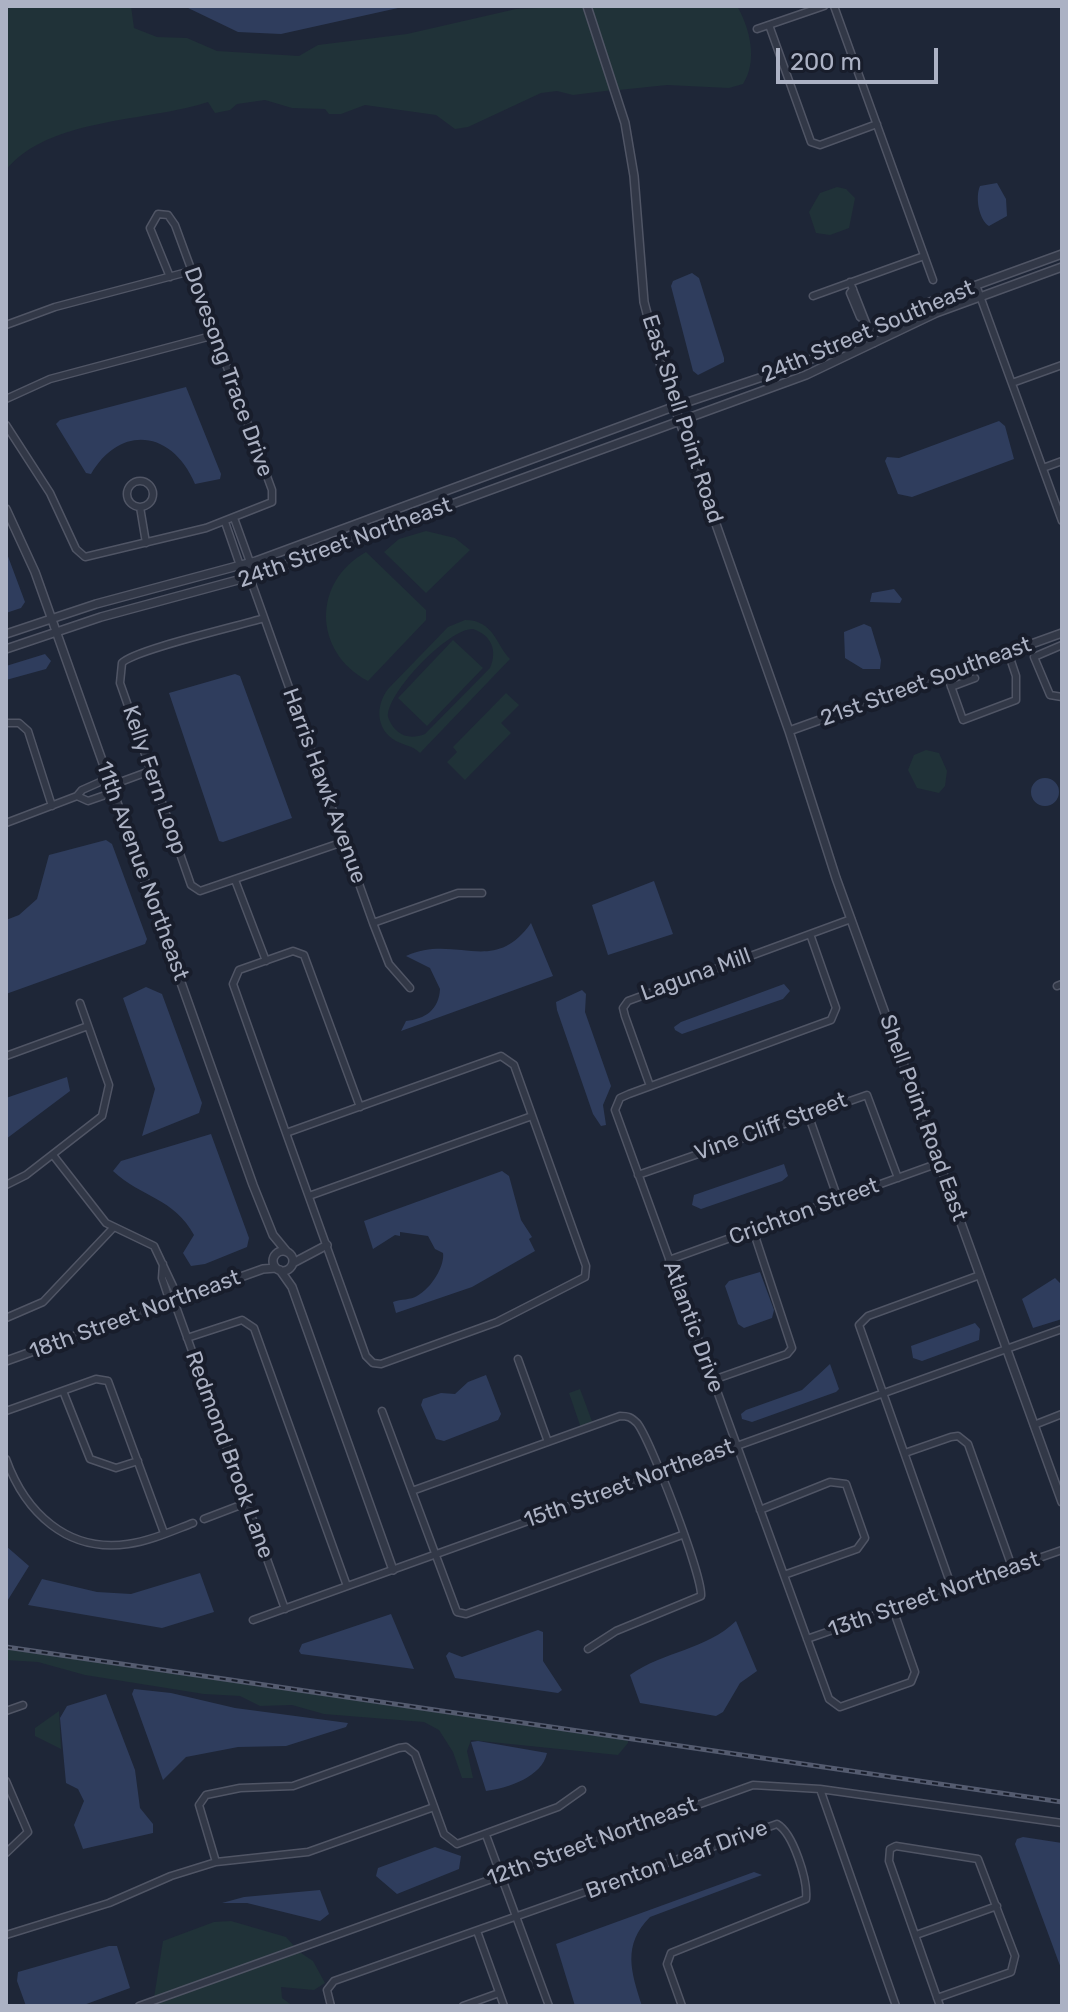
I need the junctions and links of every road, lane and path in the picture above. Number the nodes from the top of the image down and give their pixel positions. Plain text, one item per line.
1 (587, 6) edge
2 (824, 6) edge
3 (834, 6) edge
4 (769, 25) junction
5 (757, 29) dead end
6 (877, 124) junction
7 (1062, 254) edge
8 (924, 256) junction
9 (1062, 267) edge
10 (191, 271) junction
11 (170, 277) junction
12 (933, 280) dead end
13 (976, 285) junction
14 (852, 286) junction
15 (813, 296) dead end
16 (980, 297) junction
17 (6, 325) edge
18 (870, 331) junction
19 (215, 335) junction
20 (874, 343) junction
21 (1062, 365) edge
22 (1012, 383) junction
23 (6, 399) edge
24 (673, 407) junction
25 (678, 420) junction
26 (6, 425) edge
27 (1062, 461) edge
28 (1043, 468) junction
29 (140, 507) junction
30 (6, 509) edge
31 (234, 518) junction
32 (1062, 521) edge
33 (225, 522) junction
34 (146, 543) junction
35 (250, 563) junction
36 (240, 566) junction
37 (250, 578) junction
38 (264, 618) junction
39 (52, 619) junction
40 (57, 632) junction
41 (1062, 633) edge
42 (6, 634) edge
43 (1062, 645) edge
44 (6, 649) edge
45 (1008, 652) junction
46 (947, 675) junction
47 (975, 678) dead end
48 (951, 687) junction
49 (1062, 697) edge
50 (6, 723) edge
51 (789, 731) junction
52 (150, 771) junction
53 (112, 785) junction
54 (77, 796) junction
55 (52, 806) junction
56 (6, 823) edge
57 (343, 842) junction
58 (235, 880) junction
59 (482, 893) dead end
60 (851, 919) junction
61 (373, 923) junction
62 (810, 934) junction
63 (266, 961) junction
64 (410, 988) dead end
65 (80, 1003) dead end
66 (88, 1026) junction
67 (6, 1056) edge
68 (650, 1086) junction
69 (360, 1107) junction
70 (808, 1114) junction
71 (532, 1116) junction
72 (286, 1133) junction
73 (53, 1155) junction
74 (939, 1163) junction
75 (638, 1175) junction
76 (898, 1178) junction
77 (6, 1185) edge
78 (309, 1196) junction
79 (838, 1199) junction
80 (113, 1228) junction
81 (753, 1230) junction
82 (273, 1235) junction
83 (327, 1245) junction
84 (290, 1259) junction
85 (669, 1260) junction
86 (276, 1263) junction
87 (163, 1264) junction
88 (980, 1275) junction
89 (173, 1282) junction
90 (164, 1285) junction
91 (292, 1287) junction
92 (174, 1301) junction
93 (6, 1318) edge
94 (1062, 1329) edge
95 (187, 1338) junction
96 (1006, 1348) junction
97 (518, 1359) dead end
98 (6, 1361) edge
99 (713, 1380) junction
100 (63, 1391) junction
101 (884, 1391) junction
102 (6, 1411) edge
103 (382, 1411) dead end
104 (1062, 1414) edge
105 (1034, 1425) junction
106 (548, 1442) junction
107 (737, 1444) junction
108 (905, 1453) junction
109 (6, 1459) edge
110 (138, 1461) junction
111 (660, 1473) junction
112 (15, 1482) junction
113 (6, 1486) edge
114 (412, 1491) junction
115 (1062, 1502) edge
116 (246, 1503) junction
117 (760, 1510) junction
118 (204, 1519) dead end
119 (193, 1523) dead end
120 (164, 1533) junction
121 (682, 1535) junction
122 (1062, 1550) edge
123 (434, 1555) junction
124 (1012, 1567) junction
125 (393, 1570) junction
126 (784, 1575) junction
127 (347, 1586) junction
128 (952, 1588) junction
129 (285, 1609) junction
130 (893, 1609) junction
131 (253, 1620) dead end
132 (807, 1639) junction
133 (588, 1649) dead end
134 (23, 1705) dead end
135 (6, 1711) edge
136 (6, 1781) edge
137 (820, 1789) junction
138 (582, 1790) dead end
139 (434, 1807) junction
140 (1062, 1823) edge
141 (486, 1835) junction
142 (6, 1853) edge
143 (216, 1862) junction
144 (501, 1875) junction
145 (997, 1906) junction
146 (516, 1917) junction
147 (477, 1931) junction
148 (6, 1935) edge
149 (916, 1935) junction
150 (499, 1993) junction
151 (937, 1998) junction
152 (139, 2006) edge
153 (331, 2006) edge
154 (463, 2006) edge
155 (504, 2006) edge
156 (549, 2006) edge
157 (682, 2006) edge
158 (896, 2006) edge
159 (940, 2006) edge

1 - 24 street, East Shell Point Road
2 - 4 street
3 - 6 street
4 - 5 street
4 - 6 street
6 - 8 street
7 - 13 street, 24th Street Southeast
8 - 12 street
8 - 14 street
9 - 16 street, 24th Street Southeast
10 - 11 street
10 - 11 street, Dovesong Trace Drive
10 - 19 street, Dovesong Trace Drive
11 - 17 street
13 - 16 street
13 - 18 street, 24th Street Southeast
14 - 15 street
14 - 18 street
16 - 20 street, 24th Street Southeast
16 - 22 street
18 - 20 street
18 - 24 street, 24th Street Southeast
19 - 23 street
19 - 31 street, Dovesong Trace Drive
20 - 25 street, 24th Street Southeast
21 - 22 street
22 - 28 street
24 - 25 street, East Shell Point Road
24 - 35 street, 24th Street Northeast
25 - 37 street, 24th Street Northeast
25 - 51 street, East Shell Point Road
26 - 34 street, Dovesong Trace Drive
27 - 28 street
28 - 32 street
29 - 29 street
29 - 34 street
30 - 39 street, 11th Avenue Northeast
31 - 33 street, Dovesong Trace Drive
31 - 35 street
33 - 34 street, Dovesong Trace Drive
33 - 36 street
35 - 36 street, 24th Street Northeast
35 - 37 street
36 - 37 street
36 - 39 street, 24th Street Northeast
37 - 38 street, Harris Hawk Avenue
37 - 40 street, 24th Street Northeast
38 - 52 street, Kelly Fern Loop
38 - 57 street, Harris Hawk Avenue
39 - 40 street, 11th Avenue Northeast
39 - 42 street, 24th Street Northeast
40 - 44 street, 24th Street Northeast
40 - 53 street, 11th Avenue Northeast
41 - 45 street, 21st Street Southeast
43 - 49 street
45 - 46 street, 21st Street Southeast
45 - 48 street
46 - 48 street
46 - 51 street, 21st Street Southeast
47 - 48 street
50 - 55 street
51 - 60 street, Shell Point Road East
52 - 53 street
52 - 58 street, Kelly Fern Loop
53 - 54 street
53 - 54 street
53 - 82 street, 11th Avenue Northeast
54 - 55 street
55 - 56 street
57 - 58 street, Kelly Fern Loop
57 - 61 street, Harris Hawk Avenue
58 - 63 street
59 - 61 street
60 - 62 street, Laguna Mill
60 - 74 street, Shell Point Road East
61 - 64 street, Harris Hawk Avenue
62 - 68 street, Atlantic Drive
62 - 68 street, Laguna Mill
63 - 69 street
63 - 72 street
65 - 66 street
66 - 67 street
66 - 73 street
68 - 75 street, Atlantic Drive
69 - 71 street
69 - 72 street
70 - 75 street, Vine Cliff Street
70 - 76 street, Vine Cliff Street
70 - 79 street
71 - 78 street
71 - 83 street
72 - 78 street
73 - 77 street
73 - 80 street, Redmond Brook Lane
74 - 76 street, Crichton Street
74 - 88 street, Shell Point Road East
75 - 85 street, Atlantic Drive
76 - 79 street, Crichton Street
78 - 83 street
79 - 81 street, Crichton Street
80 - 87 street, Redmond Brook Lane
80 - 93 street
81 - 85 street, Crichton Street
81 - 99 street
82 - 84 street, 11th Avenue Northeast
82 - 86 street, 11th Avenue Northeast
83 - 84 street
84 - 86 street
84 - 86 street
84 - 91 street, 11th Avenue Northeast
85 - 99 street, Atlantic Drive
86 - 91 street, 11th Avenue Northeast
86 - 92 street, 18th Street Northeast
87 - 89 street, Redmond Brook Lane
87 - 90 street, Redmond Brook Lane
88 - 96 street, Shell Point Road East
88 - 101 street
89 - 90 street
89 - 92 street, Redmond Brook Lane
90 - 92 street, Redmond Brook Lane
91 - 125 street, 11th Avenue Northeast
92 - 95 street, Redmond Brook Lane
92 - 98 street, 18th Street Northeast
94 - 96 street, 15th Street Northeast
95 - 116 street, Redmond Brook Lane
95 - 127 street
96 - 101 street, 15th Street Northeast
96 - 105 street, Shell Point Road East
97 - 106 street
99 - 107 street, Atlantic Drive
100 - 102 street
100 - 110 street
100 - 110 street
101 - 107 street, 15th Street Northeast
101 - 108 street
103 - 114 street
104 - 105 street
105 - 115 street, Shell Point Road East
106 - 111 street
106 - 114 street
107 - 111 street, 15th Street Northeast
107 - 117 street, Atlantic Drive
108 - 124 street
108 - 128 street
109 - 112 street
110 - 120 street
111 - 121 street
111 - 123 street, 15th Street Northeast
112 - 113 street
112 - 120 street
114 - 123 street
116 - 118 street
116 - 129 street, Redmond Brook Lane
117 - 126 street, Atlantic Drive
117 - 126 street
119 - 120 street
121 - 123 street
121 - 133 street
122 - 124 street, 13th Street Northeast
123 - 125 street, 15th Street Northeast
124 - 128 street, 13th Street Northeast
125 - 127 street, 15th Street Northeast
126 - 132 street, Atlantic Drive
127 - 129 street, 15th Street Northeast
128 - 130 street, 13th Street Northeast
129 - 131 street, 15th Street Northeast
130 - 132 street, 13th Street Northeast
130 - 132 street, Atlantic Drive
134 - 135 street
136 - 142 street
137 - 140 street, 12th Street Northeast
137 - 144 street, 12th Street Northeast
137 - 158 street
138 - 141 street
139 - 141 street
139 - 143 street
139 - 143 street
141 - 144 street
143 - 148 street
144 - 146 street
144 - 152 street, 12th Street Northeast
145 - 149 street
145 - 149 street
145 - 151 street
146 - 147 street, Brenton Leaf Drive
146 - 156 street
146 - 157 street, Brenton Leaf Drive
147 - 150 street
147 - 153 street, Brenton Leaf Drive
149 - 151 street
150 - 154 street
150 - 155 street
151 - 159 street

